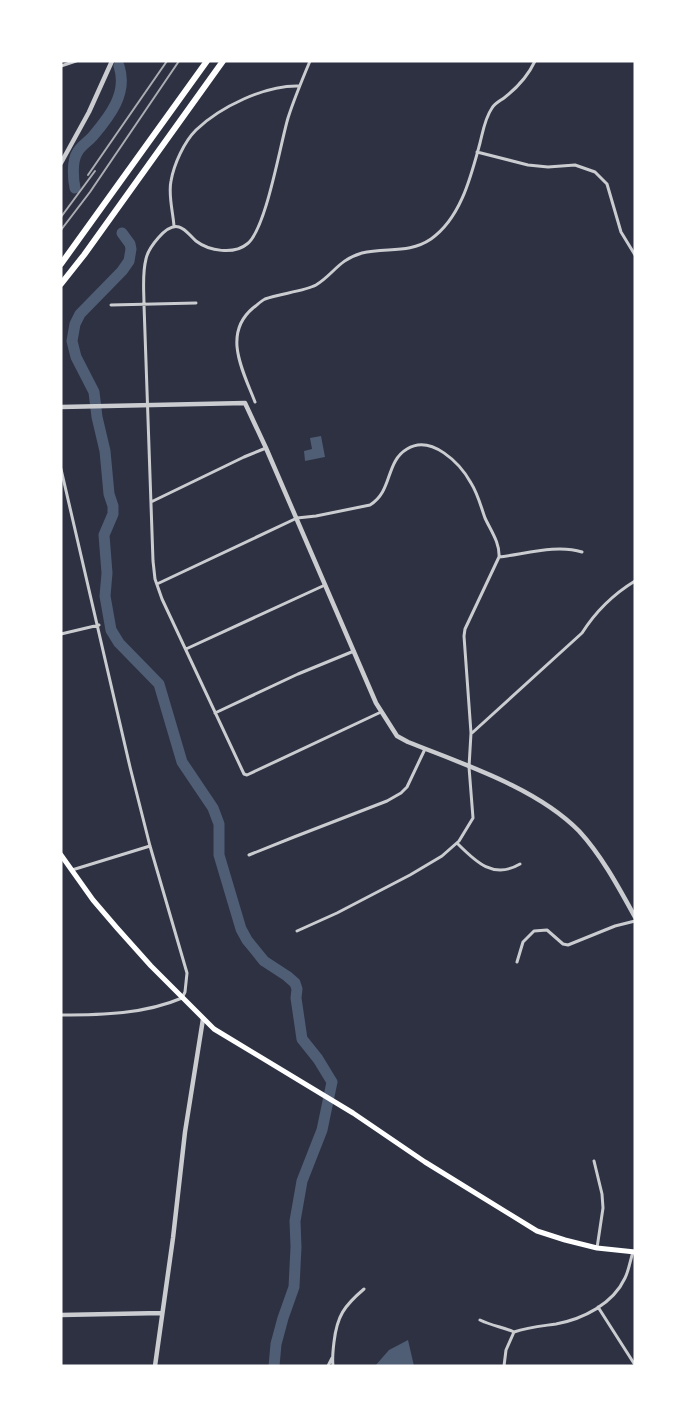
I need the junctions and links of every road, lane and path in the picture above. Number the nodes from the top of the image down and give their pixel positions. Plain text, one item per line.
1 (76, 61) edge
2 (112, 61) edge
3 (207, 61) edge
4 (223, 61) edge
5 (310, 61) edge
6 (535, 61) edge
7 (61, 66) edge
8 (299, 86) junction
9 (477, 152) junction
10 (61, 164) edge
11 (174, 226) junction
12 (635, 255) edge
13 (61, 264) edge
14 (61, 284) edge
15 (196, 304) dead end
16 (111, 305) dead end
17 (144, 305) junction
18 (255, 402) dead end
19 (148, 404) junction
20 (61, 406) edge
21 (266, 448) junction
22 (61, 468) edge
23 (151, 502) junction
24 (297, 518) junction
25 (582, 552) dead end
26 (499, 558) junction
27 (635, 581) edge
28 (157, 584) junction
29 (326, 585) junction
30 (98, 625) junction
31 (61, 634) edge
32 (186, 649) junction
33 (355, 651) junction
34 (382, 712) junction
35 (215, 713) junction
36 (471, 733) junction
37 (426, 749) junction
38 (469, 767) junction
39 (457, 843) junction
40 (150, 846) junction
41 (61, 855) edge
42 (249, 855) dead end
43 (520, 864) dead end
44 (71, 870) junction
45 (635, 919) edge
46 (298, 931) dead end
47 (516, 962) dead end
48 (182, 998) junction
49 (61, 1016) edge
50 (202, 1019) junction
51 (594, 1161) dead end
52 (597, 1248) junction
53 (634, 1252) edge
54 (364, 1289) dead end
55 (598, 1307) junction
56 (162, 1313) junction
57 (61, 1315) edge
58 (480, 1320) dead end
59 (514, 1332) junction
60 (332, 1358) junction
61 (635, 1365) edge
62 (155, 1366) edge
63 (328, 1366) edge
64 (333, 1366) edge
65 (504, 1366) edge

1 - 7 street
2 - 10 street
3 - 13 highway
4 - 14 highway
5 - 8 street
6 - 9 street
8 - 11 street
8 - 11 street
9 - 12 street
9 - 18 street
11 - 17 street
15 - 17 street
16 - 17 street
17 - 19 street
19 - 20 street
19 - 21 street
19 - 23 street
21 - 23 street
21 - 24 street
22 - 30 street
23 - 28 street
24 - 26 street
24 - 28 street
24 - 29 street
25 - 26 street
26 - 36 street
27 - 36 street
28 - 32 street
29 - 32 street
29 - 33 street
30 - 31 street
30 - 40 street
32 - 35 street
33 - 34 street
33 - 35 street
34 - 35 street
34 - 37 street
36 - 38 street
37 - 38 street
37 - 42 street
38 - 39 street
38 - 45 street
39 - 43 street
39 - 46 street
40 - 44 street
40 - 48 street
41 - 44 main road
44 - 48 main road
45 - 47 street
48 - 49 street
48 - 50 main road
50 - 52 main road
50 - 56 street
51 - 52 street
52 - 53 main road
53 - 55 street
54 - 60 street
55 - 59 street
55 - 61 street
56 - 57 street
56 - 62 street
58 - 59 street
59 - 65 street
60 - 63 street
60 - 64 street

